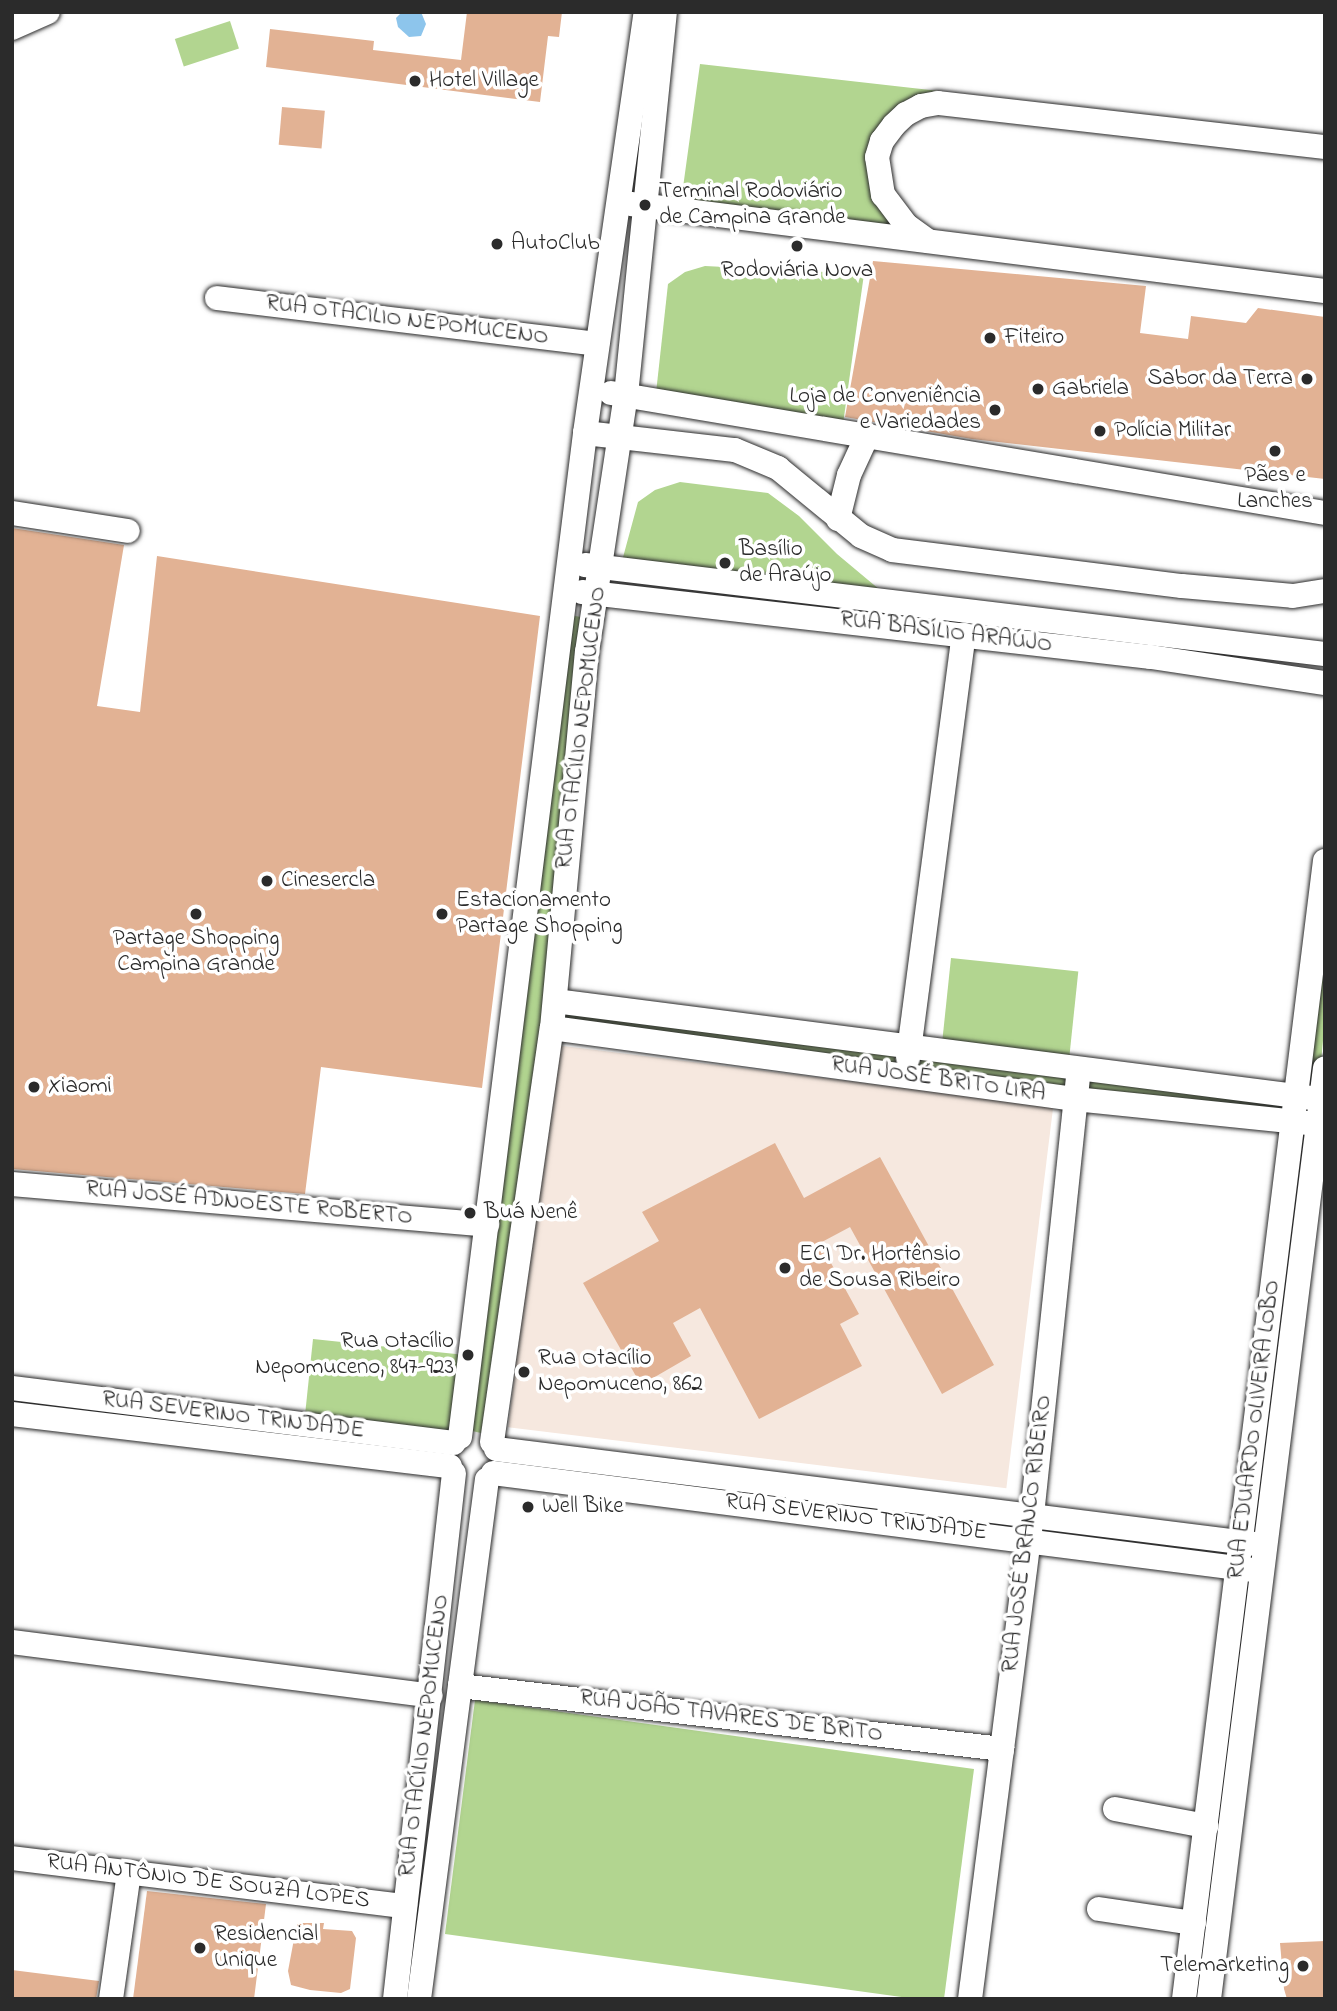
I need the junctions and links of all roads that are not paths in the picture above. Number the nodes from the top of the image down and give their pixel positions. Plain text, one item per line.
1 (48, 12) edge
2 (646, 12) edge
3 (666, 12) edge
4 (12, 28) edge
5 (652, 42) junction
6 (1325, 147) edge
7 (618, 202) junction
8 (645, 205) junction
9 (930, 242) junction
10 (1325, 291) edge
11 (216, 299) dead end
12 (597, 344) junction
13 (591, 391) junction
14 (626, 395) junction
15 (585, 433) junction
16 (867, 436) junction
17 (620, 437) junction
18 (12, 513) edge
19 (1325, 513) edge
20 (838, 519) junction
21 (128, 531) dead end
22 (570, 564) junction
23 (602, 565) junction
24 (565, 590) junction
25 (1325, 592) edge
26 (596, 593) junction
27 (964, 635) junction
28 (1325, 654) edge
29 (1325, 683) edge
30 (1325, 861) edge
31 (555, 1001) junction
32 (552, 1028) junction
33 (910, 1044) junction
34 (1325, 1068) edge
35 (1079, 1069) junction
36 (906, 1076) junction
37 (1296, 1096) junction
38 (1075, 1099) junction
39 (1323, 1100) edge
40 (1293, 1120) junction
41 (1322, 1125) edge
42 (12, 1184) edge
43 (487, 1225) junction
44 (12, 1388) edge
45 (12, 1414) edge
46 (454, 1455) junction
47 (492, 1461) junction
48 (1032, 1516) junction
49 (1029, 1540) junction
50 (1252, 1544) junction
51 (1249, 1570) junction
52 (12, 1642) edge
53 (460, 1686) junction
54 (431, 1696) junction
55 (1002, 1748) junction
56 (1115, 1810) dead end
57 (1206, 1826) junction
58 (12, 1858) edge
59 (128, 1882) junction
60 (405, 1906) junction
61 (1100, 1909) dead end
62 (1195, 1923) junction
63 (111, 1999) edge
64 (395, 1999) edge
65 (419, 1999) edge
66 (970, 1999) edge
67 (1184, 1999) edge
68 (1209, 1999) edge

1 - 4 street
2 - 5 street, RUA OTACÍLIO NEPOMUCENO
3 - 5 street, RUA OTACÍLIO NEPOMUCENO
5 - 7 street, RUA OTACÍLIO NEPOMUCENO
5 - 8 street, RUA OTACÍLIO NEPOMUCENO
6 - 9 street
7 - 8 street
7 - 12 street, RUA OTACÍLIO NEPOMUCENO
8 - 9 street
8 - 14 street, RUA OTACÍLIO NEPOMUCENO
9 - 10 street
11 - 12 street, RUA OTACILIO NEPOMUCENO
12 - 13 street, RUA OTACÍLIO NEPOMUCENO
13 - 14 street
13 - 15 street, RUA OTACÍLIO NEPOMUCENO
14 - 16 street
14 - 17 street, RUA OTACÍLIO NEPOMUCENO
15 - 17 street
15 - 22 street, RUA OTACÍLIO NEPOMUCENO
16 - 19 street
16 - 20 street
17 - 20 street
17 - 23 street, RUA OTACÍLIO NEPOMUCENO
18 - 21 street
20 - 25 street
22 - 23 street, RUA BASÍLIO ARAÚJO
22 - 24 street, RUA OTACÍLIO NEPOMUCENO
23 - 26 street, RUA OTACÍLIO NEPOMUCENO
23 - 28 street, RUA BASÍLIO ARAÚJO
24 - 26 street, RUA BASÍLIO ARAÚJO
24 - 43 street, RUA OTACÍLIO NEPOMUCENO
26 - 27 street, RUA BASÍLIO ARAÚJO
26 - 31 street, RUA OTACÍLIO NEPOMUCENO
27 - 29 street, RUA BASÍLIO ARAÚJO
27 - 33 street
30 - 37 street, RUA EDUARDO OLIVEIRA LOBO
31 - 32 street, RUA OTACÍLIO NEPOMUCENO
31 - 33 street, RUA JOSÉ BRITO LIRA
32 - 36 street, RUA JOSÉ BRITO LIRA
32 - 47 street, RUA OTACÍLIO NEPOMUCENO
33 - 35 street, RUA JOSÉ BRITO LIRA
33 - 36 street
34 - 39 street, RUA EDUARDO OLIVEIRA LOBO
35 - 37 street, RUA JOSÉ BRITO LIRA
35 - 38 street, RUA JOSÉ BRANCO RIBEIRO
36 - 38 street, RUA JOSÉ BRITO LIRA
37 - 39 street, RUA JOSÉ BRITO LIRA
37 - 40 street, RUA EDUARDO OLIVEIRA LOBO
38 - 40 street, RUA JOSÉ BRITO LIRA
38 - 48 street, RUA JOSÉ BRANCO RIBEIRO
39 - 41 street, RUA EDUARDO OLIVEIRA LOBO
40 - 41 street, RUA JOSÉ BRITO LIRA
40 - 50 street, RUA EDUARDO OLIVEIRA LOBO
41 - 50 street, RUA EDUARDO OLIVEIRA LOBO
42 - 43 street, RUA JOSÉ ADNOESTE ROBERTO
43 - 46 street, RUA OTACÍLIO NEPOMUCENO
44 - 46 street, RUA SEVERINO TRINDADE
45 - 46 street, RUA SEVERINO TRINDADE
46 - 47 street
46 - 47 street
46 - 54 street, RUA OTACÍLIO NEPOMUCENO
47 - 48 street, RUA SEVERINO TRINDADE
47 - 49 street, RUA SEVERINO TRINDADE
47 - 53 street, RUA OTACÍLIO NEPOMUCENO
48 - 49 street, RUA JOSÉ BRANCO RIBEIRO
48 - 50 street, RUA SEVERINO TRINDADE
49 - 51 street, RUA SEVERINO TRINDADE
49 - 55 street, RUA JOSÉ BRANCO RIBEIRO
50 - 51 street, RUA EDUARDO OLIVEIRA LOBO
51 - 57 street, RUA EDUARDO OLIVEIRA LOBO
51 - 68 street, RUA EDUARDO OLIVEIRA LOBO
52 - 54 street
53 - 55 street, RUA JOÃO TAVARES DE BRITO
53 - 65 street, RUA OTACÍLIO NEPOMUCENO
54 - 60 street, RUA OTACÍLIO NEPOMUCENO
55 - 66 street, RUA JOSÉ BRANCO RIBEIRO
56 - 57 street
57 - 62 street, RUA EDUARDO OLIVEIRA LOBO
58 - 59 street, RUA ANTÔNIO DE SOUZA LOPES
59 - 60 street, RUA ANTÔNIO DE SOUZA LOPES
59 - 63 street
60 - 64 street, RUA OTACÍLIO NEPOMUCENO
61 - 62 street
62 - 67 street, RUA EDUARDO OLIVEIRA LOBO

